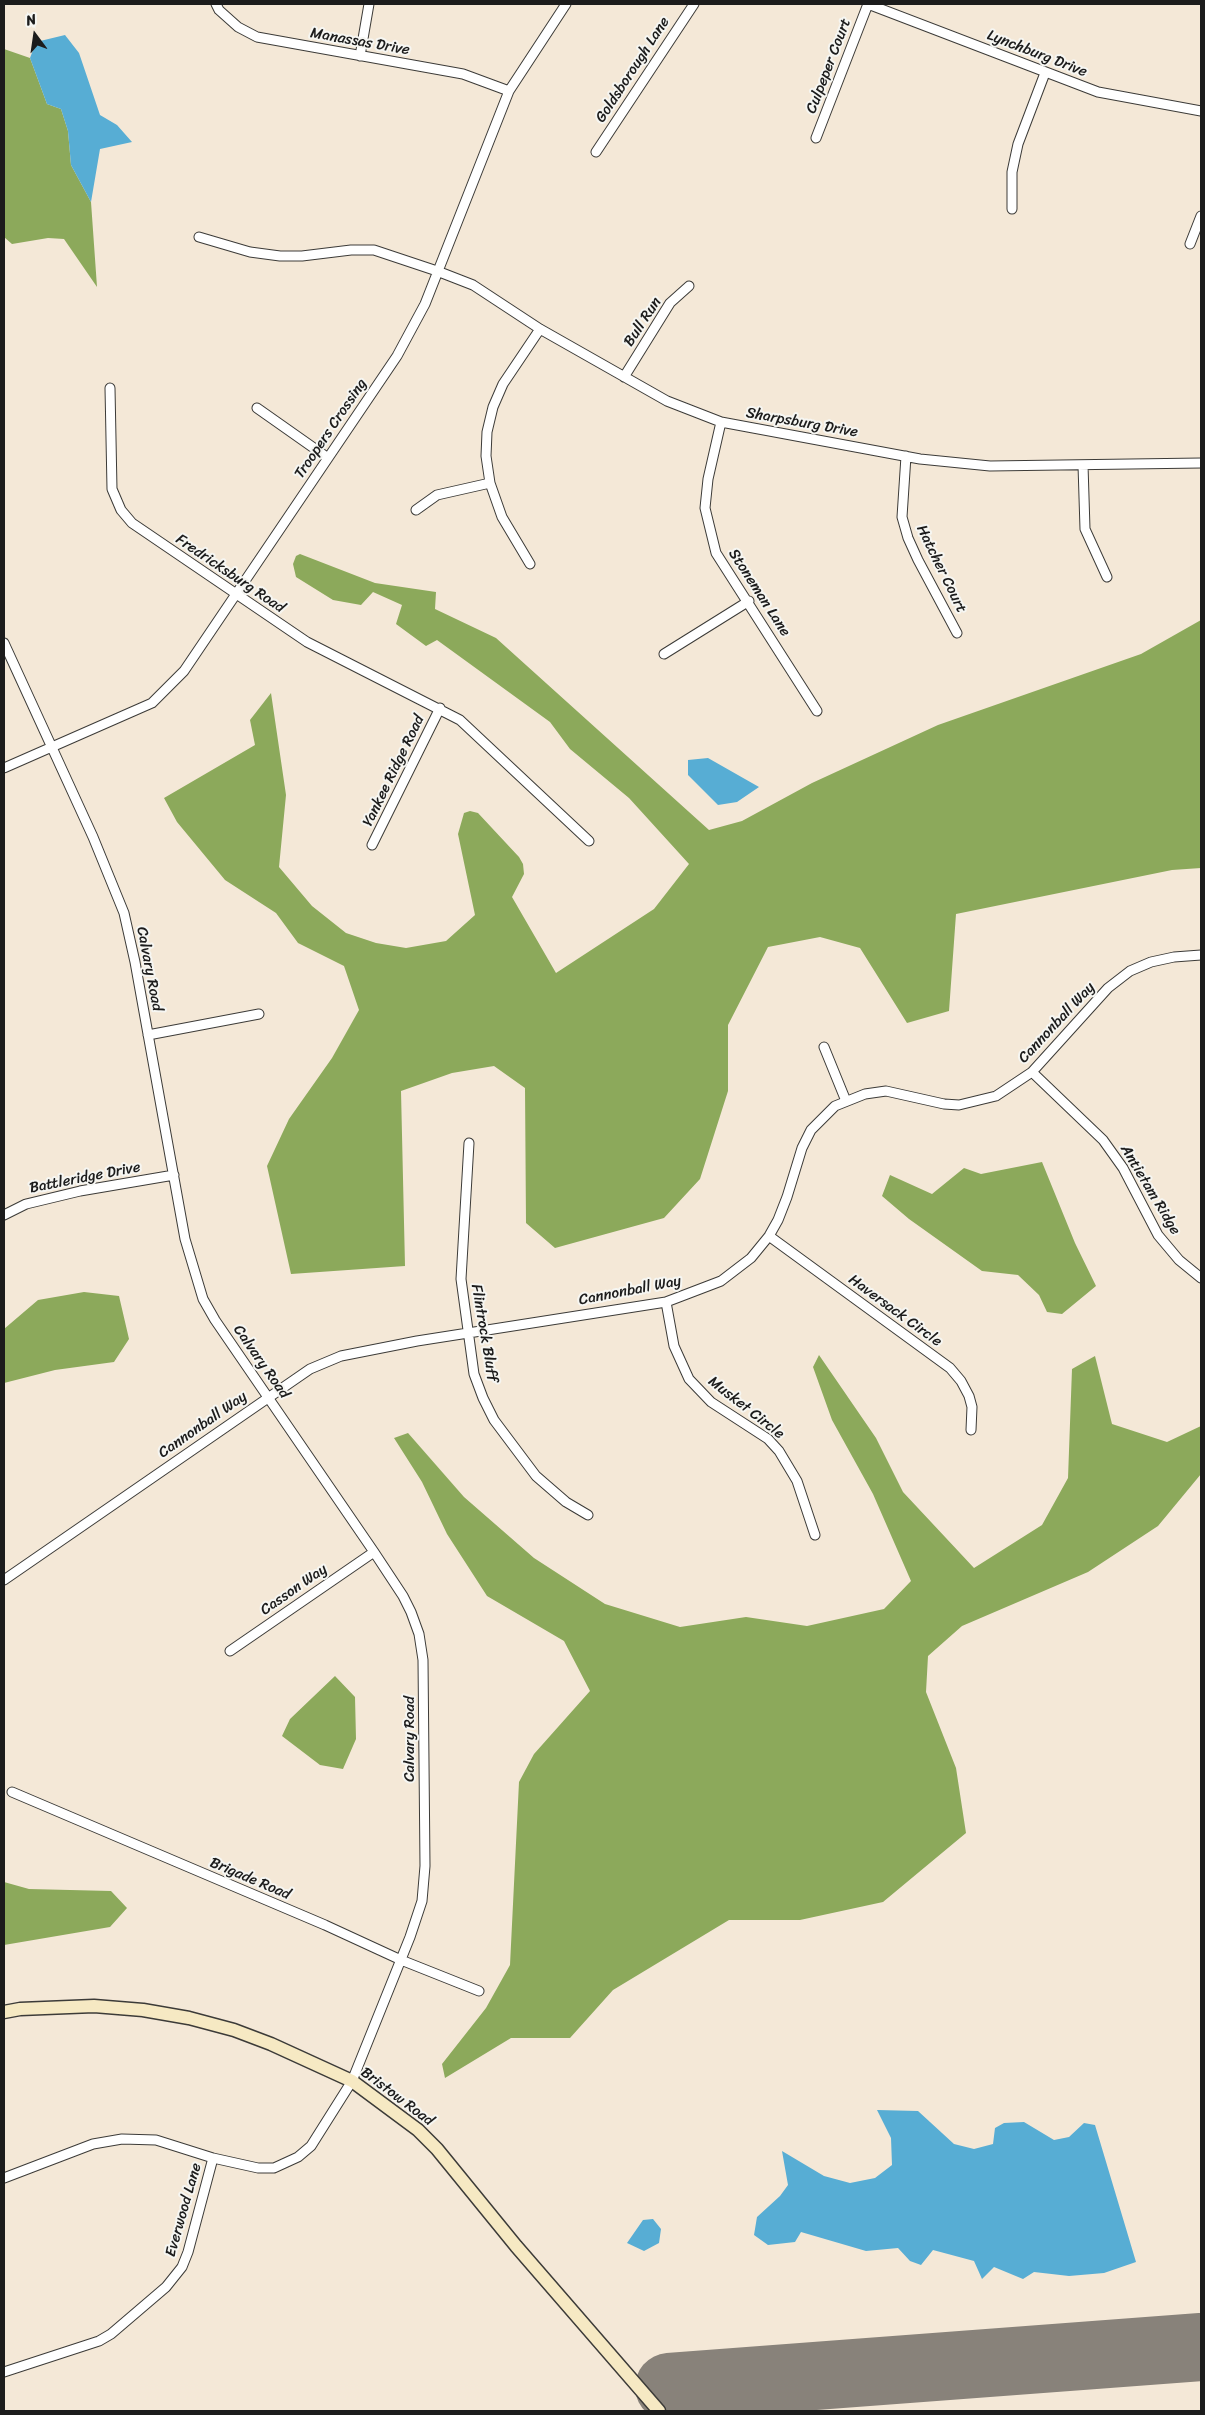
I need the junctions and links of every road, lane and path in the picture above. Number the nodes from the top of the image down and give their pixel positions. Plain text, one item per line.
1 (216, 4) edge
2 (369, 4) edge
3 (566, 4) edge
4 (694, 4) edge
5 (868, 4) edge
6 (360, 56) junction
7 (1045, 73) junction
8 (509, 91) junction
9 (1201, 111) edge
10 (816, 138) dead end
11 (596, 152) dead end
12 (1012, 209) dead end
13 (1201, 216) edge
14 (199, 237) dead end
15 (1190, 244) dead end
16 (437, 271) junction
17 (689, 286) dead end
18 (540, 329) junction
19 (624, 377) junction
20 (110, 388) dead end
21 (257, 408) dead end
22 (721, 422) junction
23 (906, 456) junction
24 (328, 458) junction
25 (1201, 463) edge
26 (1083, 465) junction
27 (490, 483) junction
28 (416, 510) dead end
29 (530, 564) dead end
30 (1107, 577) dead end
31 (236, 594) junction
32 (749, 601) junction
33 (957, 633) dead end
34 (4, 643) edge
35 (664, 654) dead end
36 (440, 708) junction
37 (817, 711) dead end
38 (50, 747) junction
39 (4, 768) edge
40 (589, 841) dead end
41 (372, 845) dead end
42 (1201, 955) edge
43 (259, 1014) dead end
44 (148, 1035) junction
45 (824, 1047) dead end
46 (1032, 1072) junction
47 (846, 1102) junction
48 (469, 1144) dead end
49 (174, 1175) junction
50 (4, 1216) edge
51 (769, 1236) junction
52 (1201, 1278) edge
53 (666, 1302) junction
54 (468, 1333) junction
55 (269, 1397) junction
56 (971, 1430) dead end
57 (588, 1515) dead end
58 (815, 1535) dead end
59 (374, 1552) junction
60 (4, 1580) edge
61 (230, 1651) dead end
62 (12, 1792) dead end
63 (401, 1960) junction
64 (479, 1990) dead end
65 (4, 2012) edge
66 (352, 2081) junction
67 (213, 2158) junction
68 (4, 2178) edge
69 (4, 2372) edge
70 (659, 2411) edge

1 - 6 street, Manassas Drive
2 - 6 street
3 - 8 street, Troopers Crossing
4 - 11 street, Goldsborough Lane
5 - 7 street, Lynchburg Drive
5 - 10 street, Culpeper Court
6 - 8 street, Manassas Drive
7 - 9 street, Lynchburg Drive
7 - 12 street
8 - 16 street, Troopers Crossing
13 - 15 street
14 - 16 street, Sharpsburg Drive
16 - 18 street, Sharpsburg Drive
16 - 24 street, Troopers Crossing
17 - 19 street, Bull Run
18 - 19 street, Sharpsburg Drive
18 - 27 street
19 - 22 street, Sharpsburg Drive
20 - 31 street, Fredricksburg Road
21 - 24 street
22 - 23 street, Sharpsburg Drive
22 - 32 street, Stoneman Lane
23 - 26 street, Sharpsburg Drive
23 - 33 street, Hatcher Court
24 - 31 street, Troopers Crossing
25 - 26 street, Sharpsburg Drive
26 - 30 street
27 - 28 street
27 - 29 street
31 - 36 street, Fredricksburg Road
31 - 38 street, Troopers Crossing
32 - 35 street
32 - 37 street, Stoneman Lane
34 - 38 street, Calvary Road
36 - 40 street, Fredricksburg Road
36 - 41 street, Yankee Ridge Road
38 - 39 street, Troopers Crossing
38 - 44 street, Calvary Road
42 - 46 street, Cannonball Way
43 - 44 street
44 - 49 street, Calvary Road
45 - 47 street
46 - 47 street, Cannonball Way
46 - 52 street, Antietam Ridge
47 - 51 street, Cannonball Way
48 - 54 street, Flintrock Bluff
49 - 50 street, Battleridge Drive
49 - 55 street, Calvary Road
51 - 53 street, Cannonball Way
51 - 56 street, Haversack Circle
53 - 54 street, Cannonball Way
53 - 58 street, Musket Circle
54 - 55 street, Cannonball Way
54 - 57 street, Flintrock Bluff
55 - 59 street, Calvary Road
55 - 60 street, Cannonball Way
59 - 61 street, Casson Way
59 - 63 street, Calvary Road
62 - 63 street, Brigade Road
63 - 64 street, Brigade Road
63 - 66 street, Calvary Road
65 - 66 main road, Bristow Road
66 - 67 street, Calvary Road
66 - 70 main road, Bristow Road
67 - 68 street, Calvary Road
67 - 69 street, Everwood Lane

